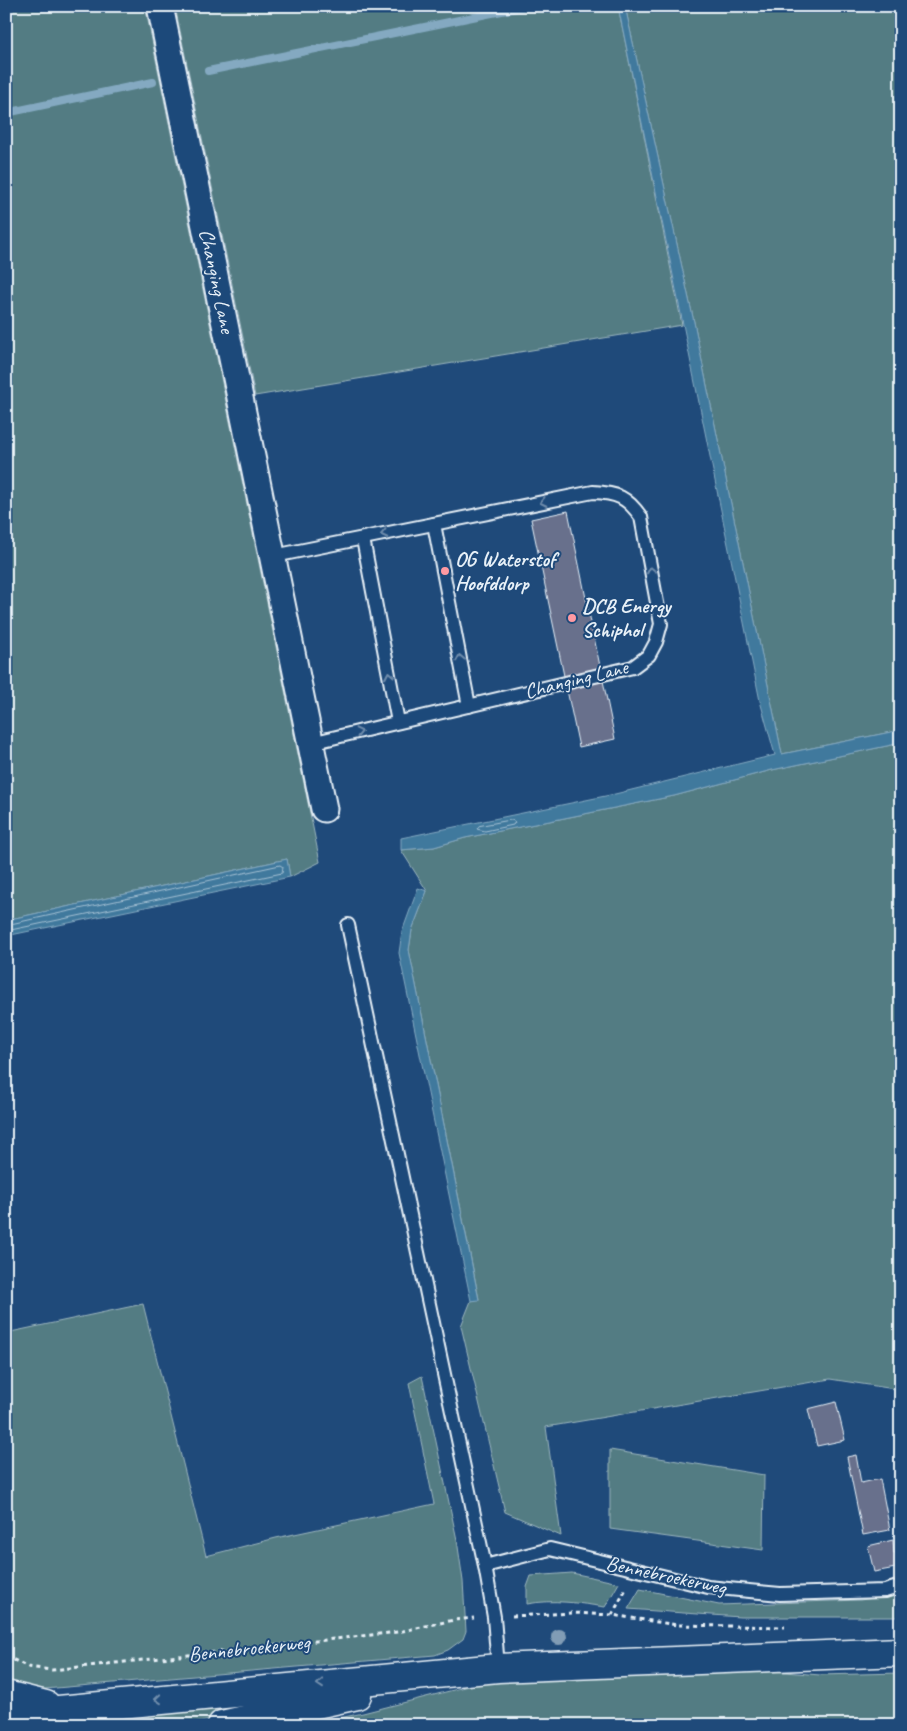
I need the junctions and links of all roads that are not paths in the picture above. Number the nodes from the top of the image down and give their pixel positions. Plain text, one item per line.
1 (160, 6) edge
2 (434, 524) junction
3 (363, 538) junction
4 (274, 556) junction
5 (469, 706) junction
6 (398, 722) junction
7 (311, 743) junction
8 (324, 809) dead end
9 (348, 925) dead end
10 (485, 1566) junction
11 (901, 1586) edge
12 (901, 1652) edge
13 (498, 1668) junction
14 (456, 1673) junction
15 (6, 1695) edge
16 (62, 1708) junction
17 (6, 1716) edge
18 (222, 1725) edge

1 - 4 street, Changing Lane
2 -> 3 lane, Changing Lane
5 -> 2 lane
5 -> 2 lane, Changing Lane
3 - 4 lane, Changing Lane
6 -> 3 lane
4 - 7 street, Changing Lane
5 - 6 lane, Changing Lane
7 -> 6 lane, Changing Lane
7 - 8 street, Changing Lane
9 - 10 lane
10 - 11 lane, Bennebroekerweg
10 - 13 lane
12 - 13 street, Bennebroekerweg
13 - 14 street, Bennebroekerweg
14 -> 16 street, Bennebroekerweg
14 - 18 street, Bennebroekerweg
15 - 16 street
16 - 17 street, Bennebroekerweg

